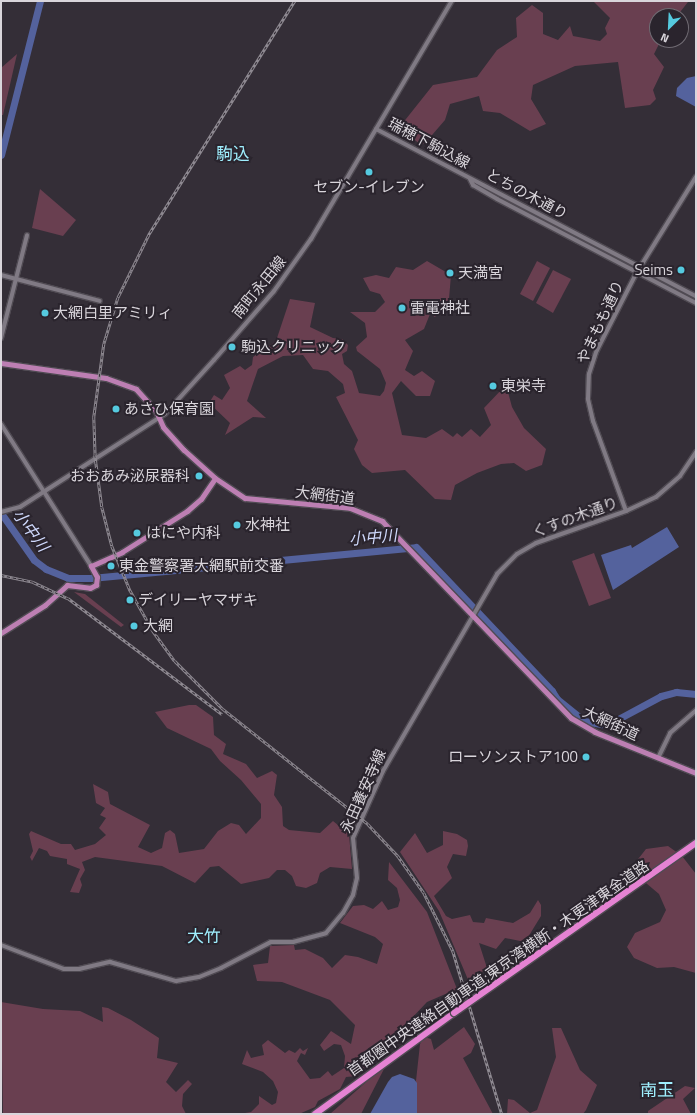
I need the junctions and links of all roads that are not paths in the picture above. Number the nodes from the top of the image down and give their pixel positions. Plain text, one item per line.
1 (452, 1) edge
2 (376, 129) junction
3 (696, 178) edge
4 (470, 179) junction
5 (27, 235) dead end
6 (640, 267) junction
7 (637, 272) junction
8 (1, 275) edge
9 (16, 278) junction
10 (696, 296) edge
11 (100, 301) dead end
12 (696, 303) edge
13 (1, 338) edge
14 (1, 363) edge
15 (158, 419) junction
16 (1, 424) edge
17 (696, 452) edge
18 (215, 478) junction
19 (43, 493) junction
20 (626, 511) junction
21 (2, 512) edge
22 (91, 566) junction
23 (472, 615) junction
24 (1, 633) edge
25 (696, 710) edge
26 (658, 758) junction
27 (696, 773) edge
28 (696, 843) edge
29 (1, 945) edge
30 (315, 1114) edge

1 - 2 street, 南町永田線
2 - 4 street, 瑞穂下駒込線
2 - 15 street, 南町永田線
3 - 6 street, やまもも通り
4 - 6 street, とちの木通り
4 - 7 street, とちの木通り
5 - 9 street
6 - 7 street, やまもも通り
6 - 10 street, とちの木通り
7 - 12 street, とちの木通り
7 - 20 street, やまもも通り
8 - 9 street
9 - 11 street
9 - 13 street
14 - 15 main road, 大網街道
15 - 18 main road, 大網街道
15 - 19 street, 南町永田線
16 - 19 street
17 - 20 street, くすの木通り
18 - 22 main road
18 - 23 main road, 大網街道
19 - 21 street, 南町永田線
19 - 22 street
20 - 23 street, くすの木通り
22 - 24 main road
23 - 26 main road, 大網街道
23 - 29 street, 永田養安寺線
25 - 26 street
26 - 27 main road, 大網街道
28 - 30 highway, 首都圏中央連絡自動車道;東京湾横断・木更津東金道路, bridge

